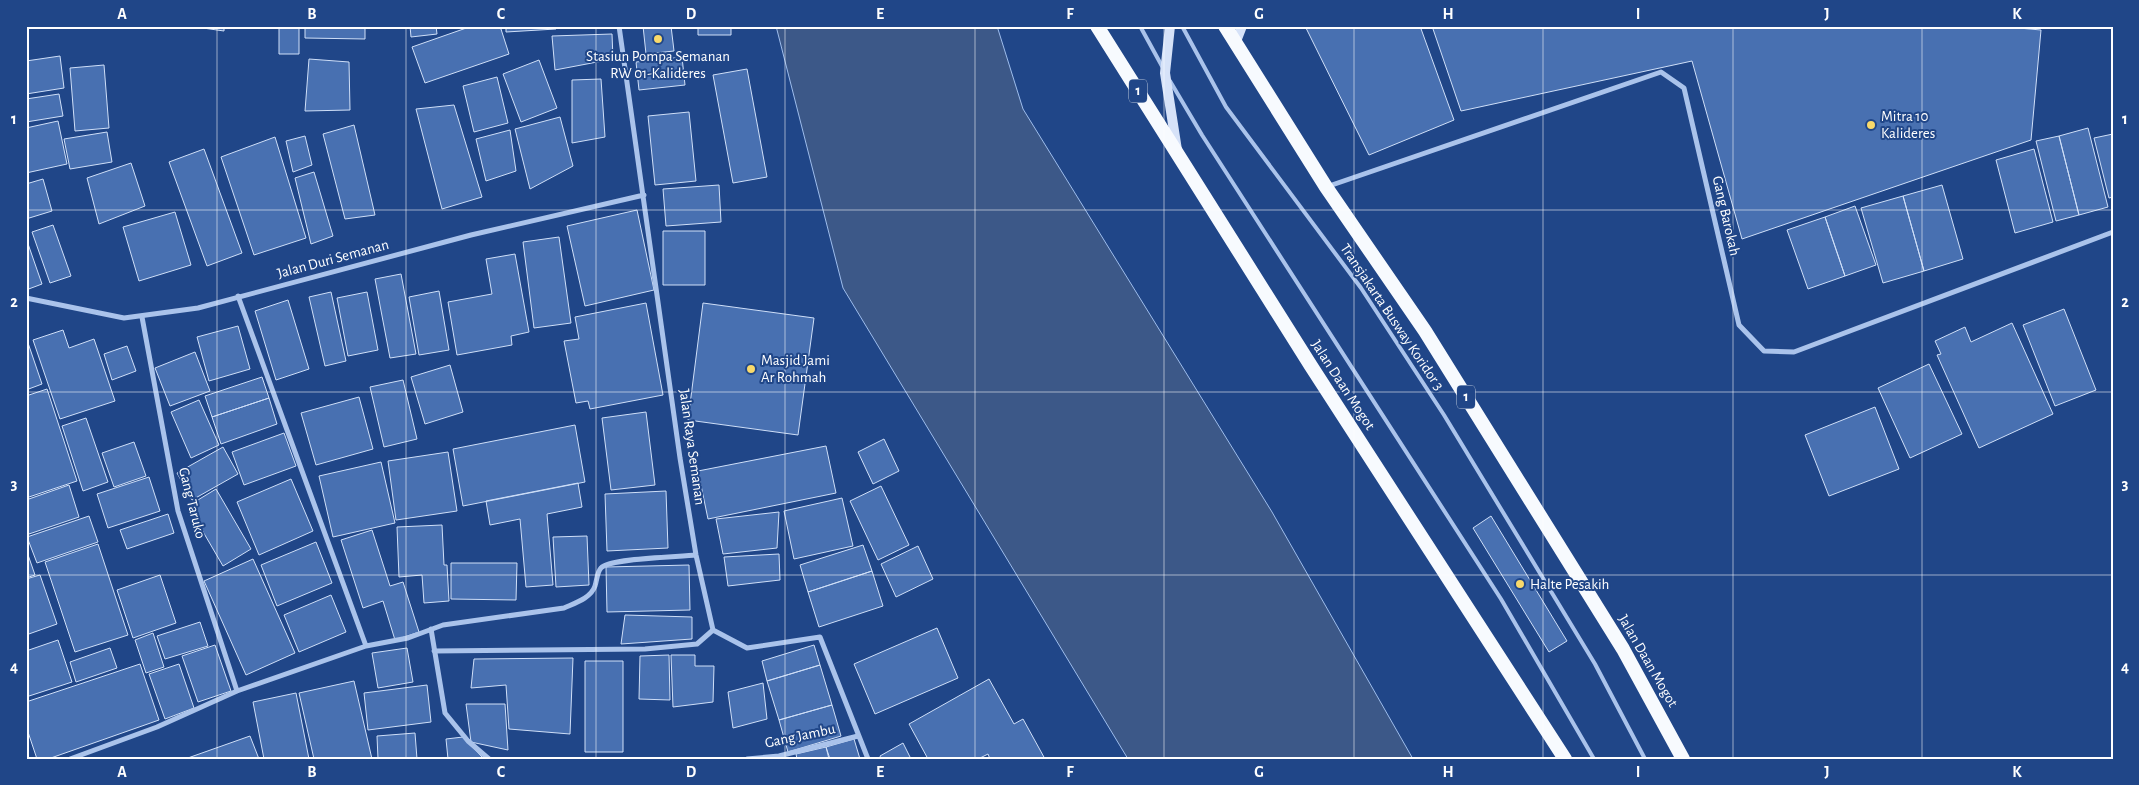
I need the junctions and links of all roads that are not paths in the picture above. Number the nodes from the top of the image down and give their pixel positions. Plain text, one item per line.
1 (619, 26) edge
2 (1097, 26) edge
3 (1140, 26) edge
4 (1170, 26) edge
5 (1182, 26) edge
6 (1224, 26) edge
7 (1242, 26) edge
8 (1235, 44) junction
9 (1165, 73) junction
10 (1178, 155) junction
11 (1326, 187) junction
12 (644, 195) junction
13 (2113, 232) edge
14 (238, 296) junction
15 (26, 298) edge
16 (142, 317) junction
17 (696, 556) junction
18 (432, 629) junction
19 (713, 630) junction
20 (366, 646) junction
21 (434, 651) junction
22 (237, 691) junction
23 (858, 736) junction
24 (1561, 758) edge
25 (70, 759) edge
26 (488, 759) edge
27 (747, 759) edge
28 (868, 759) edge
29 (1594, 759) edge
30 (1645, 759) edge
31 (1683, 759) edge

1 - 12 street, Jalan Raya Semanan
2 - 10 highway, Jalan Daan Mogot / 1
3 - 9 lane
4 - 9 main road
5 - 30 lane, Transjakarta Busway Koridor 3
6 - 8 highway, Jalan Daan Mogot / 1
7 - 8 main road
8 - 11 highway, Jalan Daan Mogot / 1
9 - 10 main road
9 - 29 lane
10 - 24 highway, Jalan Daan Mogot / 1
11 - 13 street, Gang Barokah
11 - 31 highway, Jalan Daan Mogot / 1
12 - 14 street, Jalan Duri Semanan
12 - 17 street, Jalan Raya Semanan
14 - 16 street, Jalan Duri Semanan
14 - 20 street
15 - 16 street, Jalan Duri Semanan
16 - 22 street, Gang Taruko
17 - 18 street
17 - 19 street, Jalan Raya Semanan
18 - 20 street
18 - 21 street
19 - 21 street
19 - 23 street
20 - 22 street
21 - 26 street
22 - 25 street
23 - 27 street, Gang Jambu
23 - 28 street

